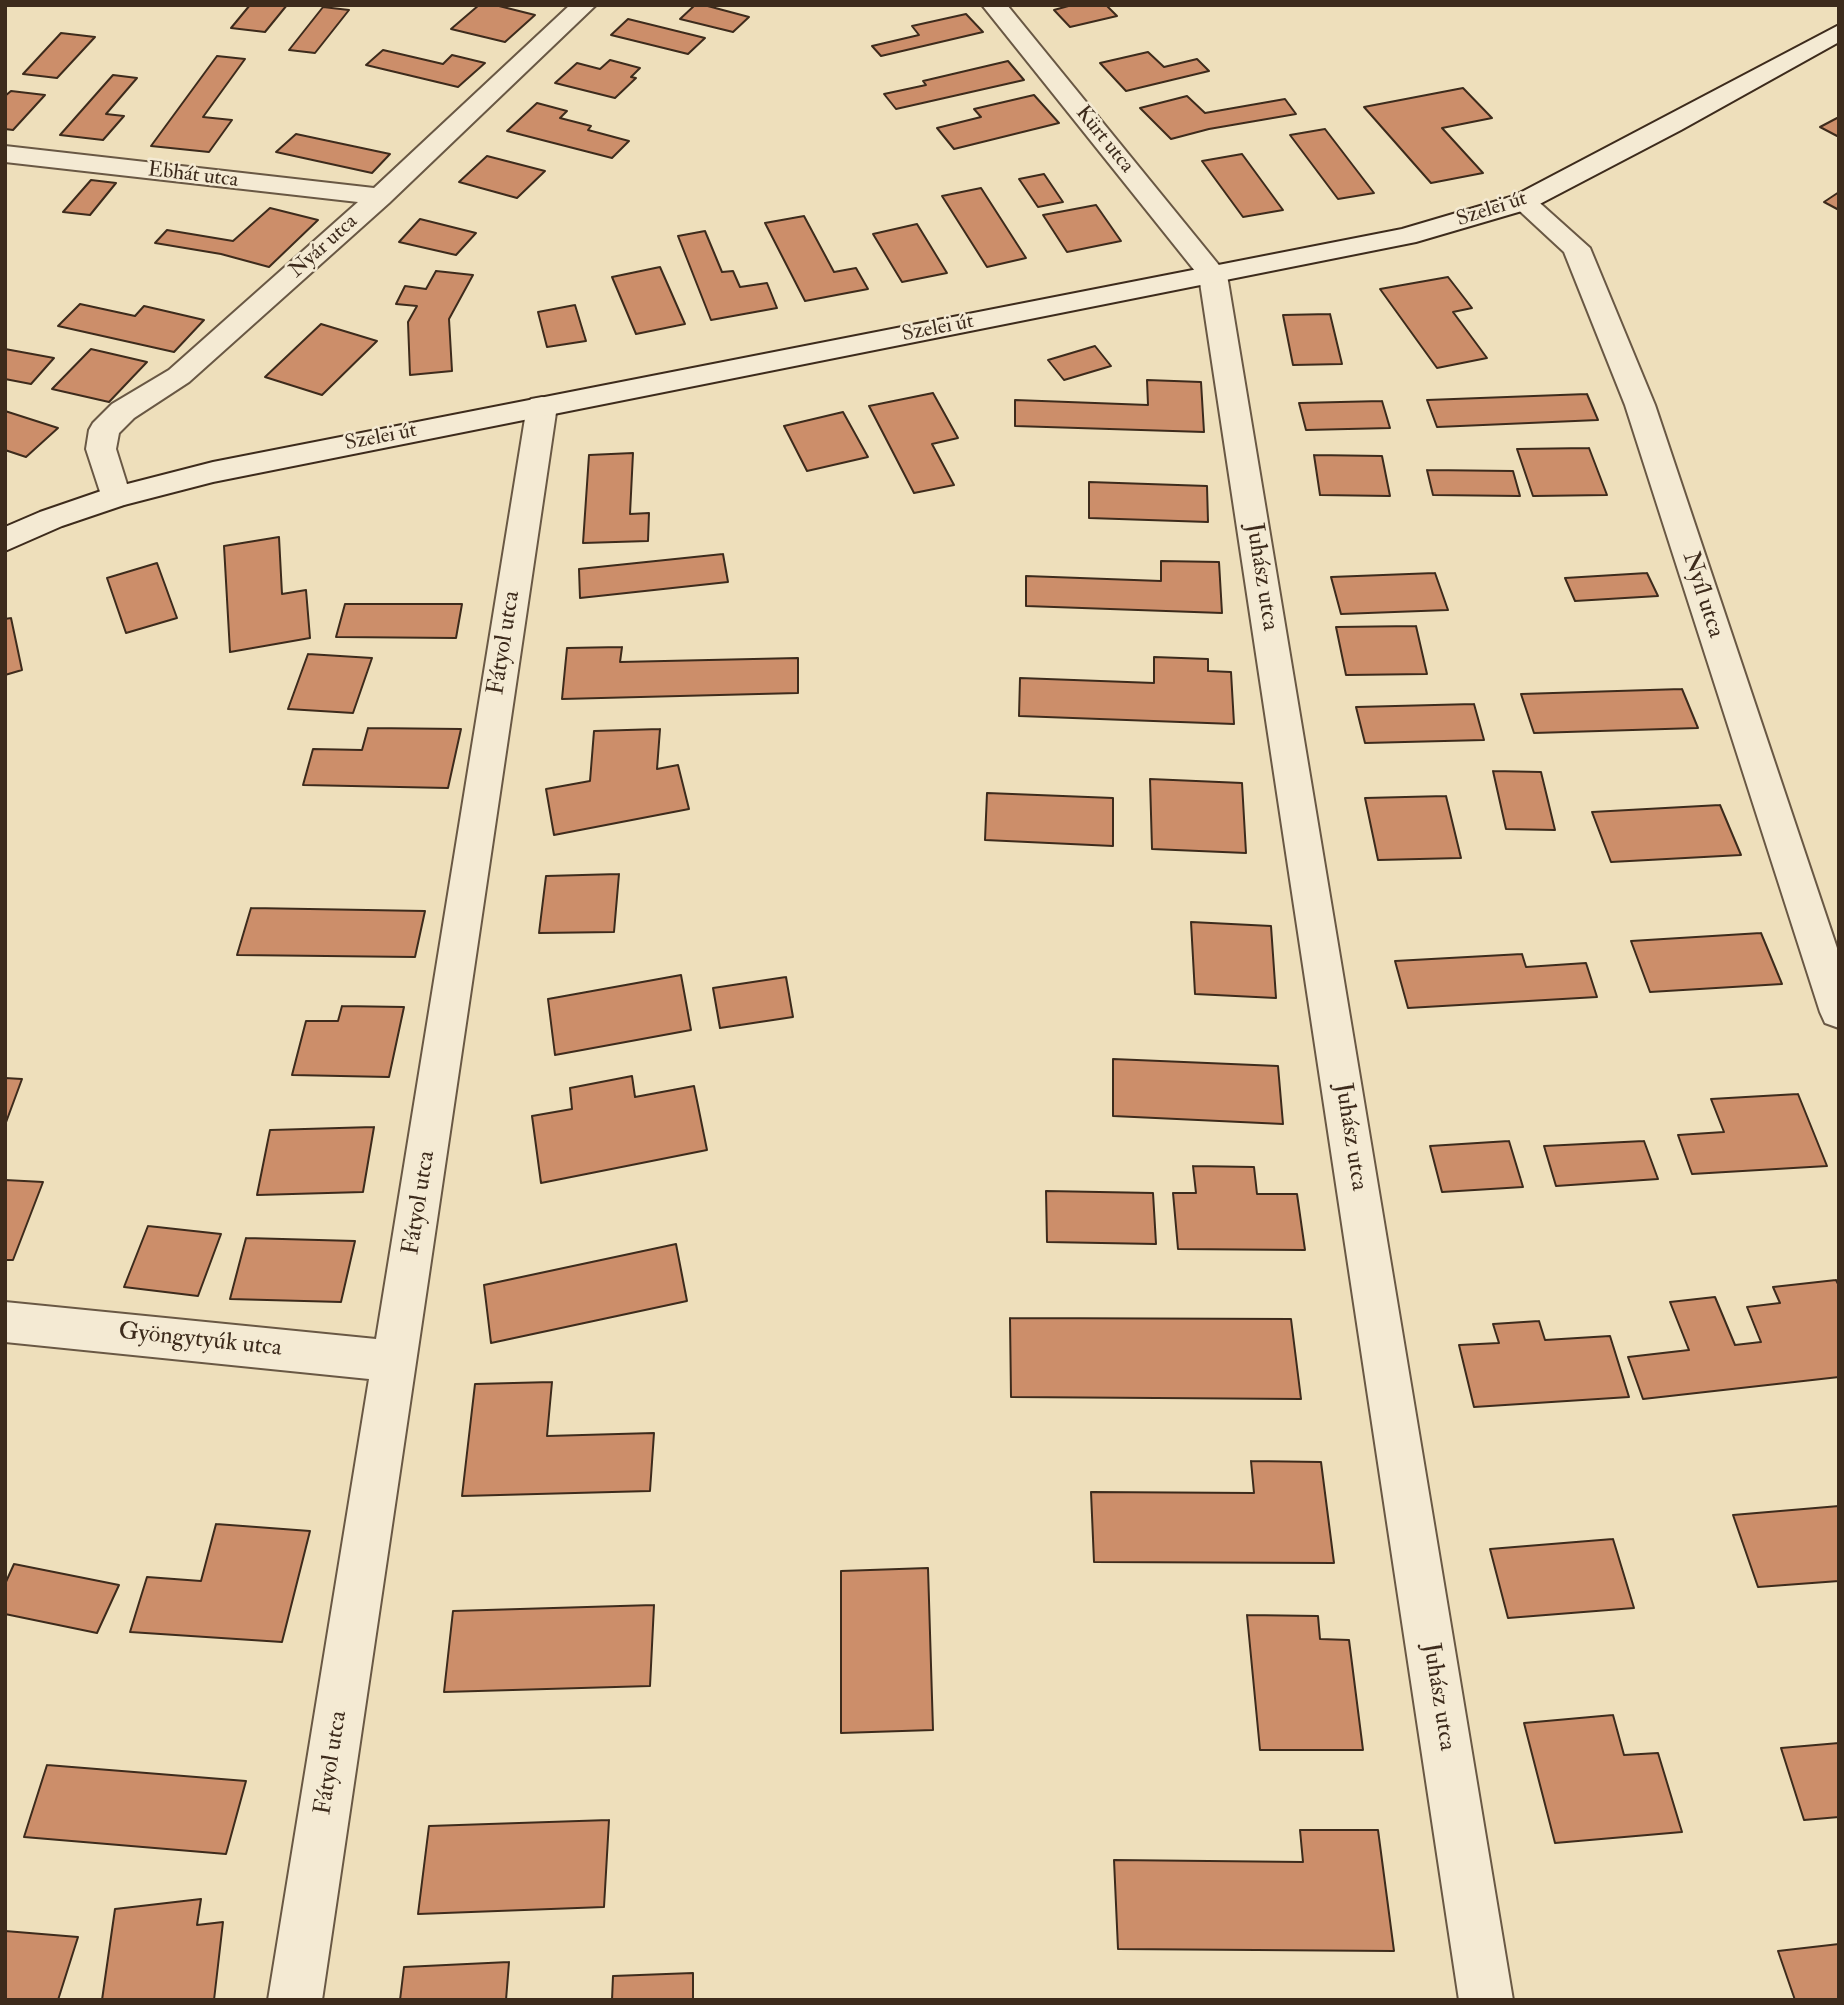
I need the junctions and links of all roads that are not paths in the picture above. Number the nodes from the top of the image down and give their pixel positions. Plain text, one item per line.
1 (584, 5) edge
2 (994, 5) edge
3 (1839, 32) edge
4 (5, 154) edge
5 (380, 197) junction
6 (1522, 202) junction
7 (1213, 275) junction
8 (542, 406) junction
9 (115, 497) junction
10 (5, 540) edge
11 (1839, 1012) edge
12 (5, 1322) edge
13 (395, 1361) junction
14 (295, 2000) edge
15 (1486, 2000) edge

1 - 5 street, Nyár utca
2 - 7 street, Kürt utca
3 - 6 street, Szelei út
4 - 5 street, Ebhát utca
5 - 9 street, Nyár utca
6 - 7 street, Szelei út
6 - 11 street, Nyíl utca
7 - 8 street, Szelei út
7 - 15 street, Juhász utca
8 - 9 street, Szelei út
8 - 13 street, Fátyol utca
9 - 10 street, Szelei út
12 - 13 street, Gyöngytyúk utca
13 - 14 street, Fátyol utca

